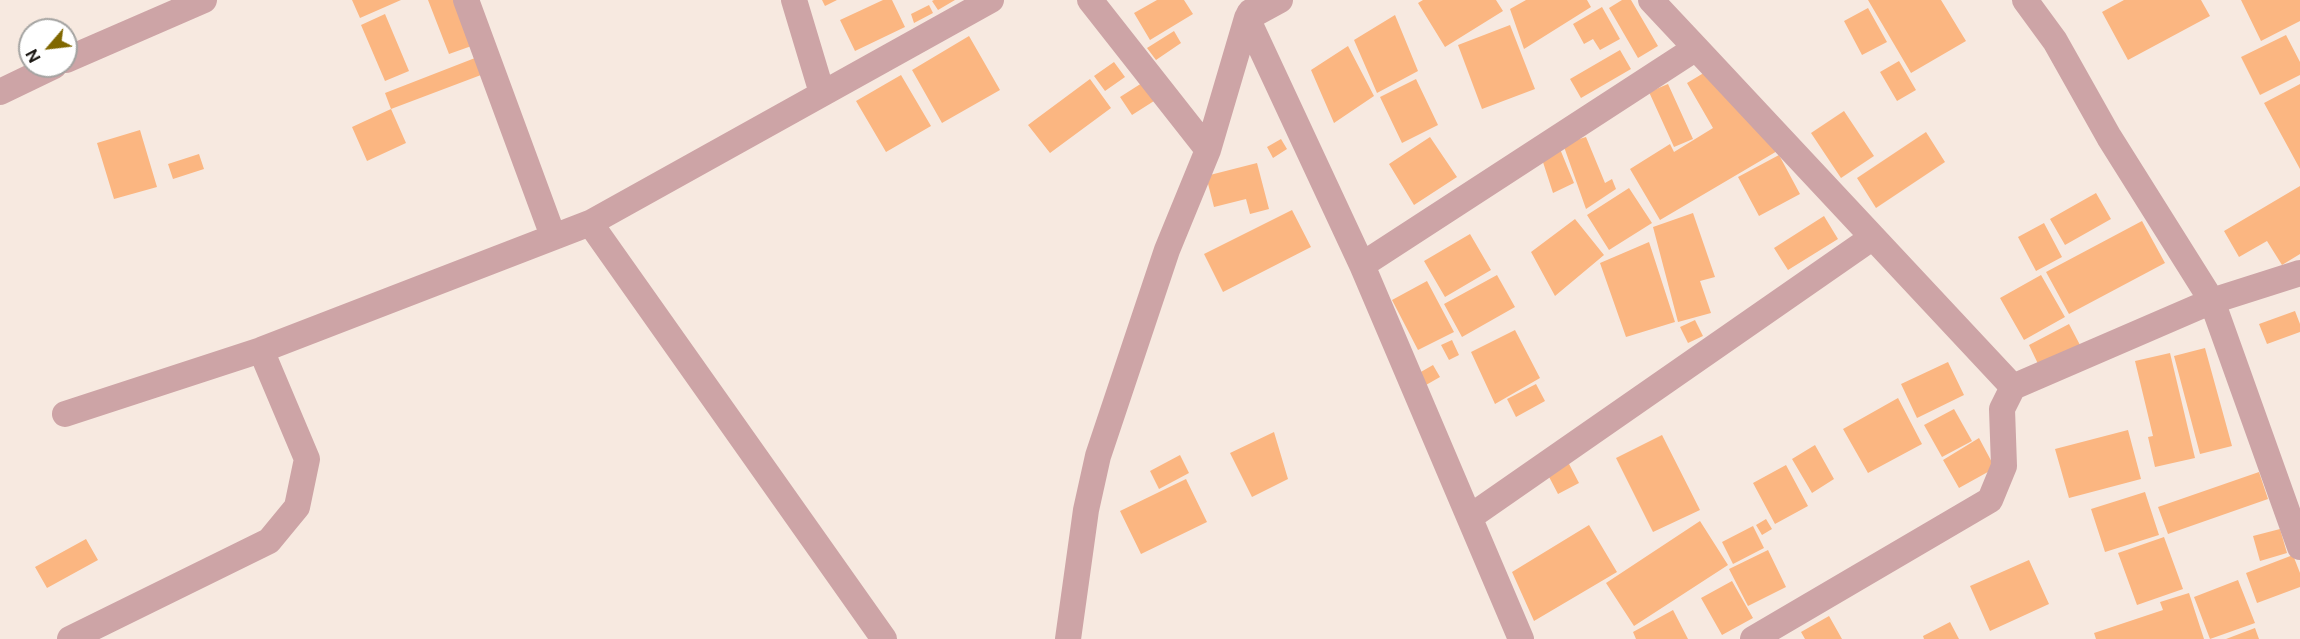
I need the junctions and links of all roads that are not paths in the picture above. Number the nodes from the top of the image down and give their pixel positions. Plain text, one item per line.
1 (204, 0) edge
2 (466, 0) edge
3 (794, 0) edge
4 (991, 0) edge
5 (1090, 0) edge
6 (1281, 0) edge
7 (1651, 0) edge
8 (2025, 0) edge
9 (1252, 9) edge
10 (1696, 48) junction
11 (78, 55) edge
12 (29, 78) edge
13 (0, 92) edge
14 (822, 93) junction
15 (1208, 150) junction
16 (590, 224) junction
17 (553, 236) junction
18 (1873, 237) junction
19 (1362, 265) junction
20 (2300, 273) edge
21 (2212, 301) junction
22 (261, 350) junction
23 (2013, 387) junction
24 (65, 414) dead end
25 (1470, 517) junction
26 (2300, 547) edge
27 (70, 639) edge
28 (884, 639) edge
29 (1068, 639) edge
30 (1521, 639) edge
31 (1753, 639) edge

1 - 11 street
2 - 17 street
3 - 14 street
4 - 14 street
5 - 15 street
6 - 9 street
7 - 10 street
8 - 21 street
9 - 15 street
9 - 19 street
10 - 18 street
10 - 19 street
12 - 13 street
14 - 16 street
15 - 29 street
16 - 17 street
16 - 28 street
17 - 22 street
18 - 23 street
18 - 25 street
19 - 25 street
20 - 21 street
21 - 23 street
21 - 26 street
22 - 24 street
22 - 27 street
23 - 31 street
25 - 30 street

